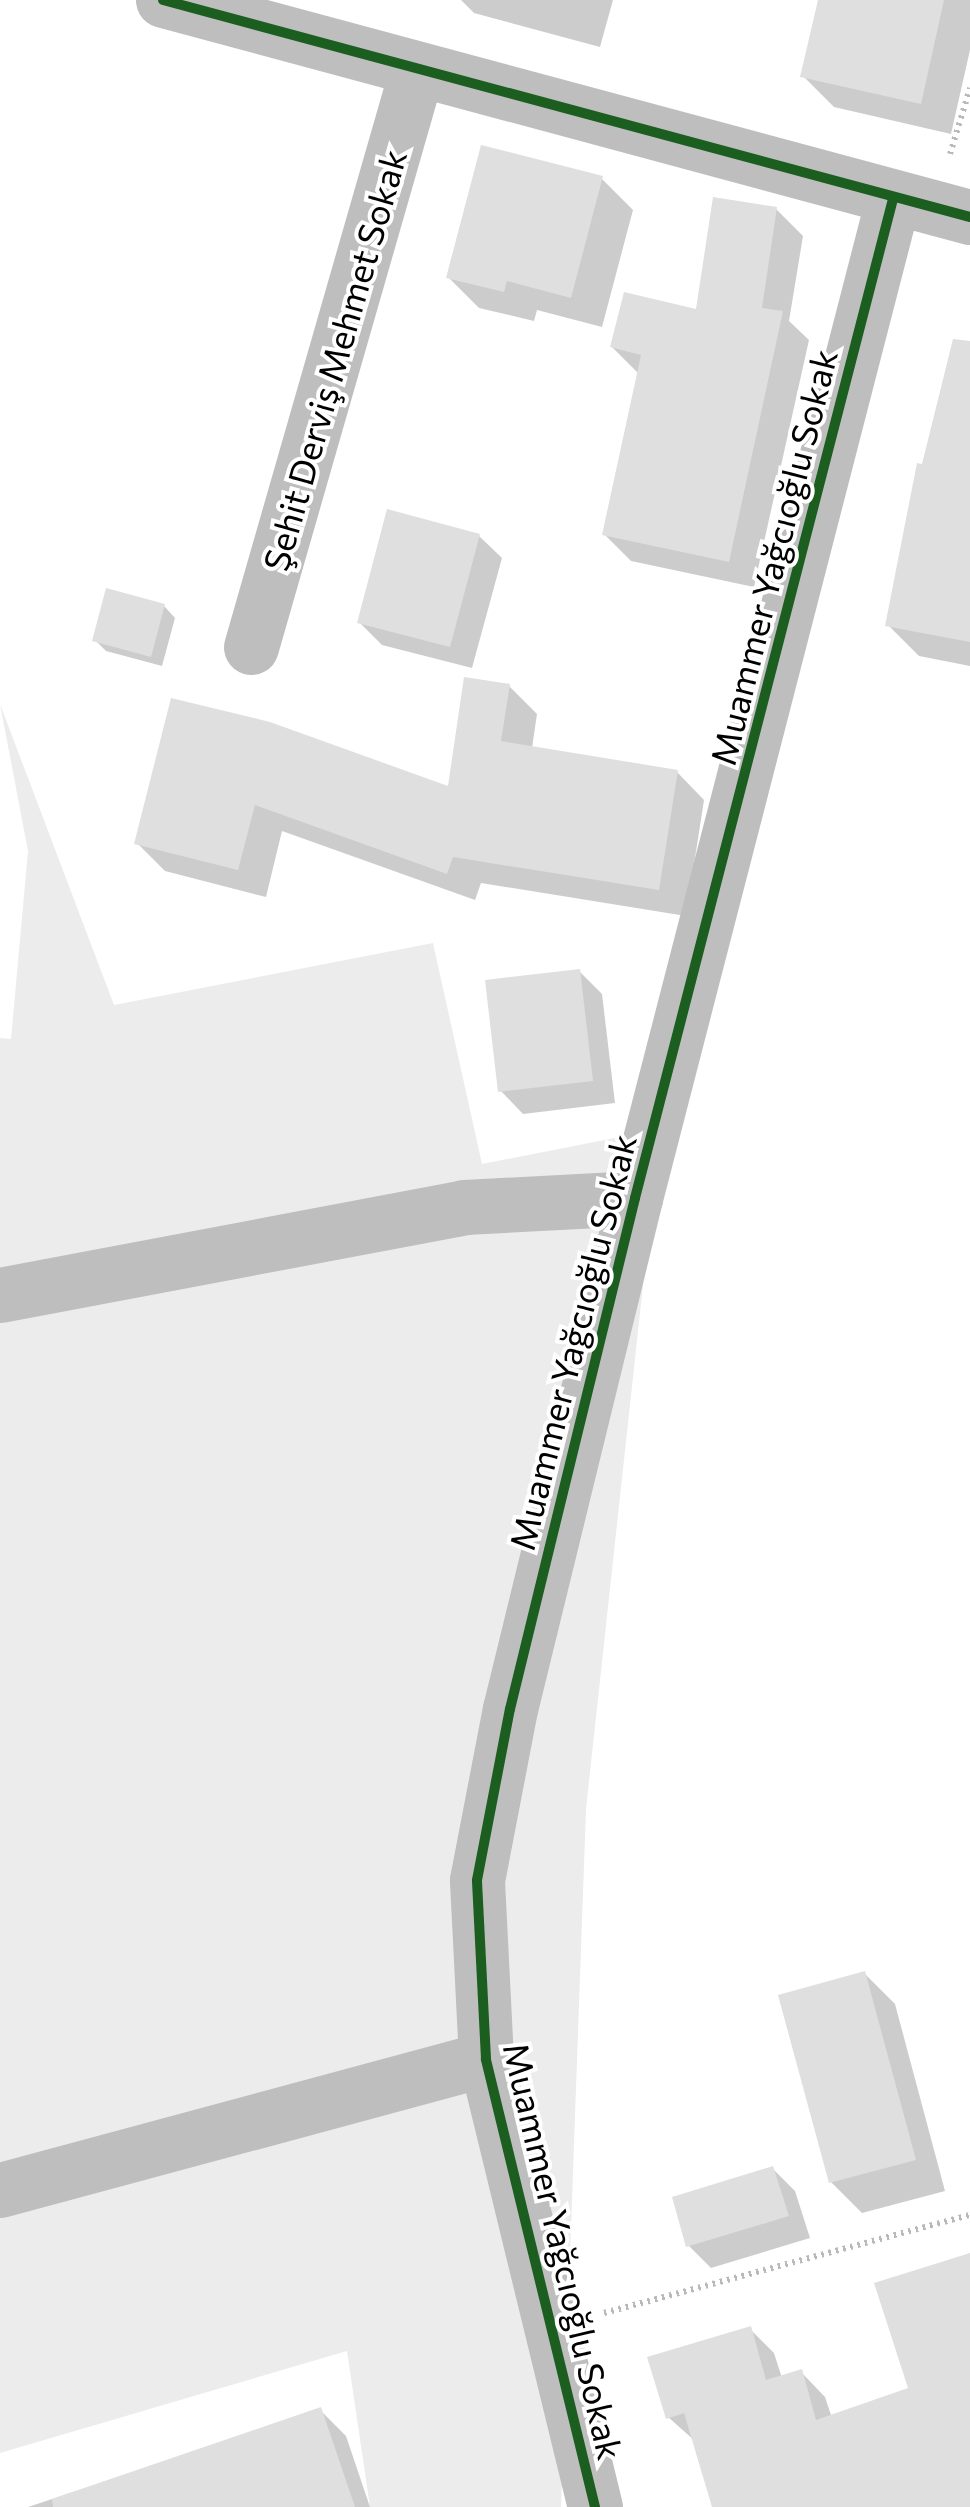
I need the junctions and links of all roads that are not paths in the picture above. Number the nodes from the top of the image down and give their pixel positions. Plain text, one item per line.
1 (163, 0) edge
2 (416, 73) junction
3 (893, 199) junction
4 (970, 217) edge
5 (251, 647) dead end
6 (635, 1198) junction
7 (0, 1294) edge
8 (486, 2059) junction
9 (0, 2190) edge
10 (595, 2507) edge

1 - 2 street
2 - 3 street
2 - 5 street, Şehit Derviş Mehmet Sokak
3 - 4 street
3 - 6 street, Muammer Yağcıoğlu Sokak
6 - 7 street
6 - 8 street, Muammer Yağcıoğlu Sokak
8 - 9 street
8 - 10 street, Muammer Yağcıoğlu Sokak

